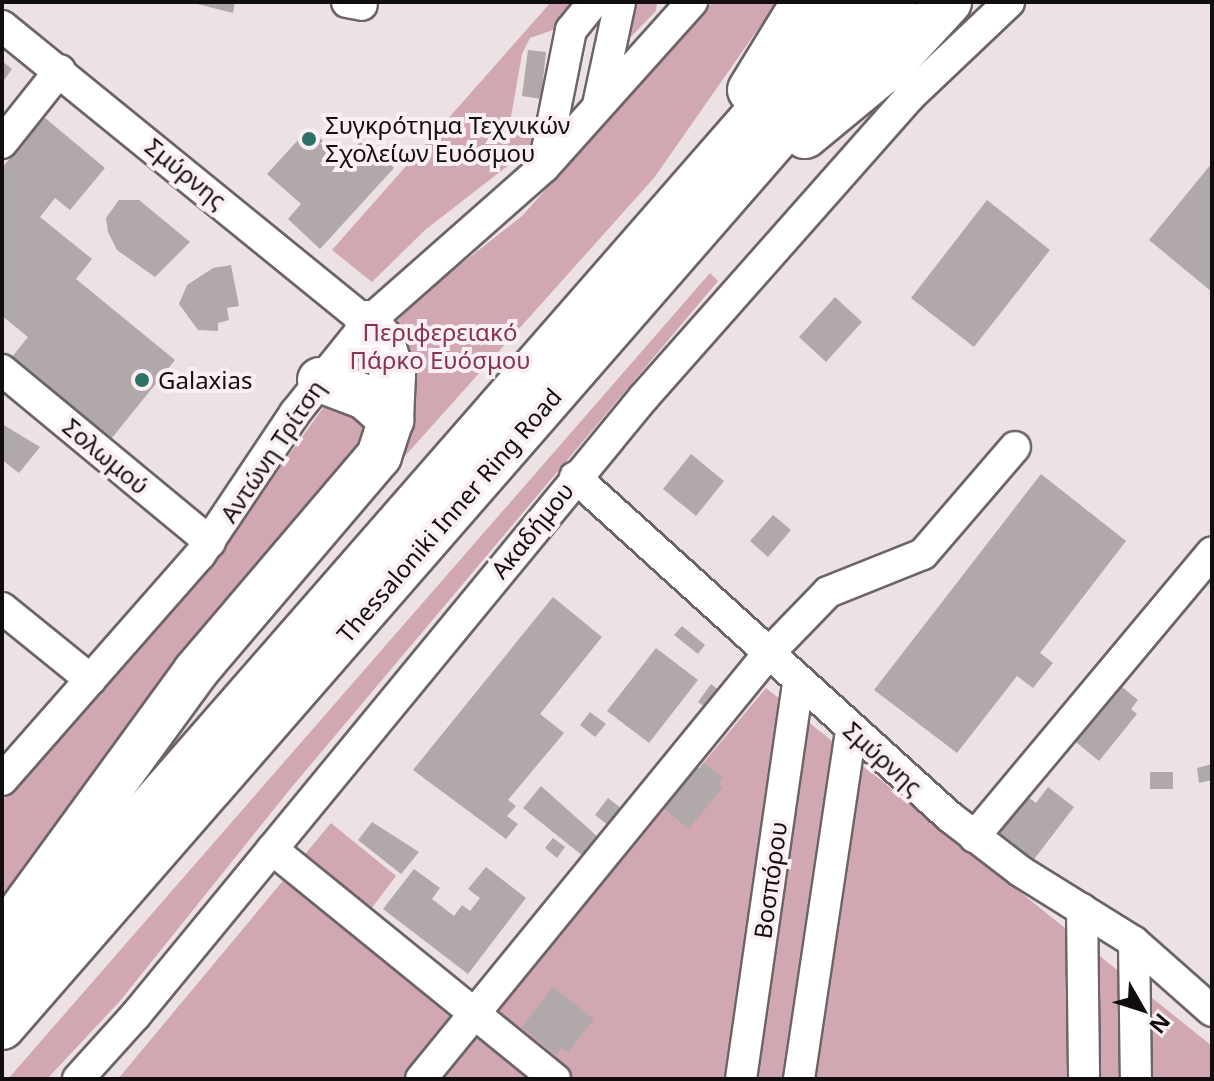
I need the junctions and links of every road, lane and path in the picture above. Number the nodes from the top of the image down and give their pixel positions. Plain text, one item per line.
1 (596, 2) edge
2 (620, 2) edge
3 (692, 2) edge
4 (804, 2) edge
5 (854, 2) edge
6 (895, 2) edge
7 (949, 2) edge
8 (1009, 2) edge
9 (668, 16) edge
10 (2, 26) edge
11 (60, 70) junction
12 (598, 107) junction
13 (568, 141) junction
14 (2, 143) edge
15 (544, 167) junction
16 (707, 195) junction
17 (367, 323) junction
18 (2, 370) edge
19 (320, 380) junction
20 (391, 420) junction
21 (1015, 447) dead end
22 (575, 477) junction
23 (210, 542) junction
24 (1212, 552) edge
25 (2, 608) edge
26 (768, 654) junction
27 (91, 680) junction
28 (798, 682) junction
29 (851, 730) junction
30 (2, 780) edge
31 (974, 837) junction
32 (272, 849) junction
33 (1082, 909) junction
34 (2, 937) edge
35 (1134, 942) junction
36 (2, 978) edge
37 (1212, 1011) edge
38 (474, 1012) junction
39 (2, 1027) edge
40 (78, 1079) edge
41 (421, 1079) edge
42 (555, 1079) edge
43 (741, 1079) edge
44 (799, 1079) edge
45 (1084, 1079) edge
46 (1136, 1079) edge

1 - 13 street
1 - 15 street
2 - 12 street
3 - 9 street, Αντώνη Τρίτση
4 - 16 highway
5 - 16 highway, Thessaloniki Inner Ring Road
6 - 16 highway, Thessaloniki Inner Ring Road
7 - 16 highway
8 - 22 street, Ακαδήμου
9 - 12 street, Αντώνη Τρίτση
10 - 11 street, Σμύρνης
11 - 14 street
11 - 17 street, Σμύρνης
12 - 13 street, Αντώνη Τρίτση
13 - 15 street, Αντώνη Τρίτση
15 - 17 street, Αντώνη Τρίτση
16 - 36 highway, Thessaloniki Inner Ring Road
16 - 39 highway, Thessaloniki Inner Ring Road
17 - 19 street, Αντώνη Τρίτση
17 - 20 highway
18 - 23 street, Σολωμού
19 - 20 highway
19 - 23 street, Αντώνη Τρίτση
20 - 34 highway
21 - 26 street
22 - 26 street, Σμύρνης
22 - 32 street, Ακαδήμου
23 - 27 street, Αντώνη Τρίτση
24 - 31 street
25 - 27 street
26 - 28 street, Σμύρνης
26 - 38 street
27 - 30 street, Αντώνη Τρίτση
28 - 29 street, Σμύρνης
28 - 43 street, Βοσπόρου
29 - 31 street, Σμύρνης
29 - 44 street
31 - 33 street, Σμύρνης
32 - 38 street
32 - 40 street, Ακαδήμου
33 - 35 street, Σμύρνης
33 - 45 street
35 - 37 street, Σμύρνης
35 - 46 street
38 - 41 street
38 - 42 street

